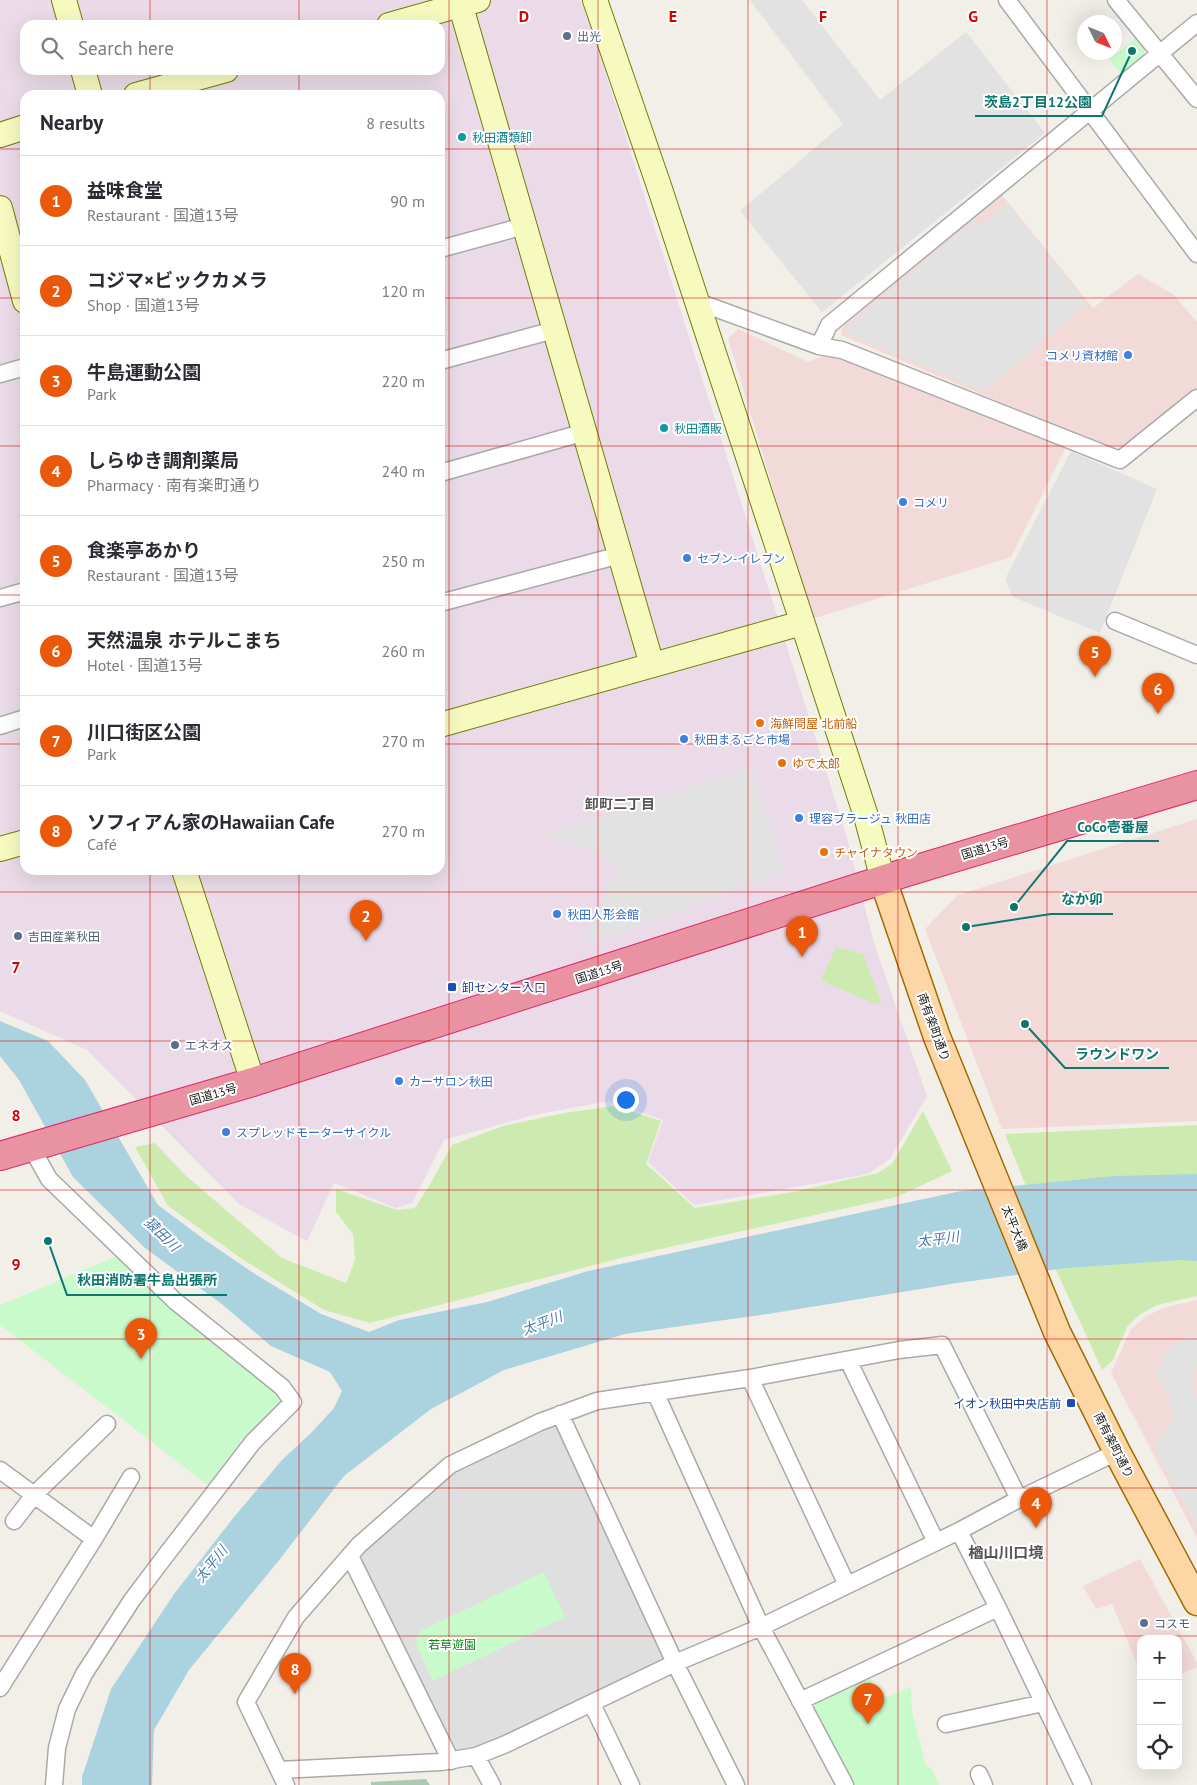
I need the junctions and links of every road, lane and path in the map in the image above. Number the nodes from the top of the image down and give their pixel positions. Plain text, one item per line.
1 (64, 0) edge
2 (595, 0) edge
3 (1007, 0) edge
4 (1116, 0) edge
5 (466, 2) edge
6 (70, 20) edge
7 (405, 20) edge
8 (1197, 23) edge
9 (1160, 54) junction
10 (84, 75) edge
11 (208, 75) edge
12 (89, 90) edge
13 (154, 90) edge
14 (1197, 99) edge
15 (1090, 112) junction
16 (20, 129) edge
17 (0, 135) edge
18 (0, 208) edge
19 (524, 226) junction
20 (445, 248) edge
21 (1197, 254) edge
22 (20, 282) edge
23 (698, 302) junction
24 (554, 330) junction
25 (819, 346) junction
26 (445, 360) edge
27 (20, 369) edge
28 (0, 374) edge
29 (1197, 398) edge
30 (585, 432) junction
31 (445, 472) edge
32 (620, 554) junction
33 (20, 593) edge
34 (0, 598) edge
35 (445, 602) edge
36 (1114, 621) dead end
37 (802, 623) junction
38 (1197, 655) edge
39 (652, 665) junction
40 (20, 720) edge
41 (445, 724) edge
42 (0, 726) edge
43 (1197, 785) edge
44 (20, 843) edge
45 (0, 849) edge
46 (186, 875) edge
47 (883, 880) junction
48 (253, 1082) junction
49 (36, 1145) junction
50 (0, 1156) edge
51 (992, 1172) joint
52 (1038, 1285) joint
53 (848, 1360) junction
54 (750, 1378) junction
55 (655, 1392) junction
56 (560, 1414) junction
57 (107, 1424) dead end
58 (1117, 1452) junction
59 (0, 1470) edge
60 (131, 1477) dead end
61 (34, 1495) junction
62 (1019, 1499) junction
63 (14, 1521) dead end
64 (959, 1531) junction
65 (94, 1540) junction
66 (936, 1542) junction
67 (350, 1556) junction
68 (847, 1585) junction
69 (1197, 1602) edge
70 (998, 1608) junction
71 (761, 1627) junction
72 (675, 1664) junction
73 (0, 1688) edge
74 (800, 1701) junction
75 (1044, 1702) junction
76 (592, 1704) junction
77 (946, 1724) dead end
78 (476, 1756) junction
79 (451, 1761) junction
80 (283, 1778) edge
81 (54, 1785) edge
82 (492, 1785) edge
83 (631, 1785) edge
84 (736, 1785) edge
85 (845, 1785) edge
86 (1083, 1785) edge

1 - 6 street
2 - 23 street
3 - 15 street
4 - 9 street
5 - 7 street
5 - 19 street
8 - 9 street
9 - 14 street
9 - 15 street
10 - 12 street
11 - 13 street
15 - 21 street
15 - 25 street
16 - 17 street
18 - 22 street
19 - 20 street
19 - 24 street
23 - 25 street
23 - 37 street
24 - 26 street
24 - 30 street
25 - 29 street
27 - 28 street
30 - 31 street
30 - 32 street
32 - 35 street
32 - 39 street
33 - 34 street
36 - 38 street
37 - 39 street
37 - 47 street
39 - 41 street
40 - 42 street
43 - 47 highway, 国道13号
44 - 45 street
46 - 48 street
47 - 48 highway, 国道13号
47 - 51 main road, 南有楽町通り
48 - 49 highway, 国道13号
49 - 50 highway, 国道13号
49 - 81 street
51 - 52 main road, 太平大橋
52 - 58 main road, 南有楽町通り
53 - 54 street
53 - 62 street
53 - 66 street
54 - 55 street
54 - 68 street
55 - 56 street
55 - 71 street
56 - 67 street
56 - 72 street
57 - 61 street
58 - 62 street
58 - 69 main road, 南有楽町通り
59 - 61 street
60 - 65 street
61 - 63 street
61 - 65 street
62 - 64 street
64 - 66 street
64 - 70 street
65 - 73 street
66 - 68 street
67 - 79 street
67 - 80 street
68 - 71 street
70 - 74 street
70 - 75 street
71 - 72 street
71 - 74 street
72 - 76 street
72 - 84 street
74 - 85 street
75 - 77 street
75 - 86 street
76 - 78 street
76 - 83 street
78 - 79 street
78 - 82 street
79 - 80 street

